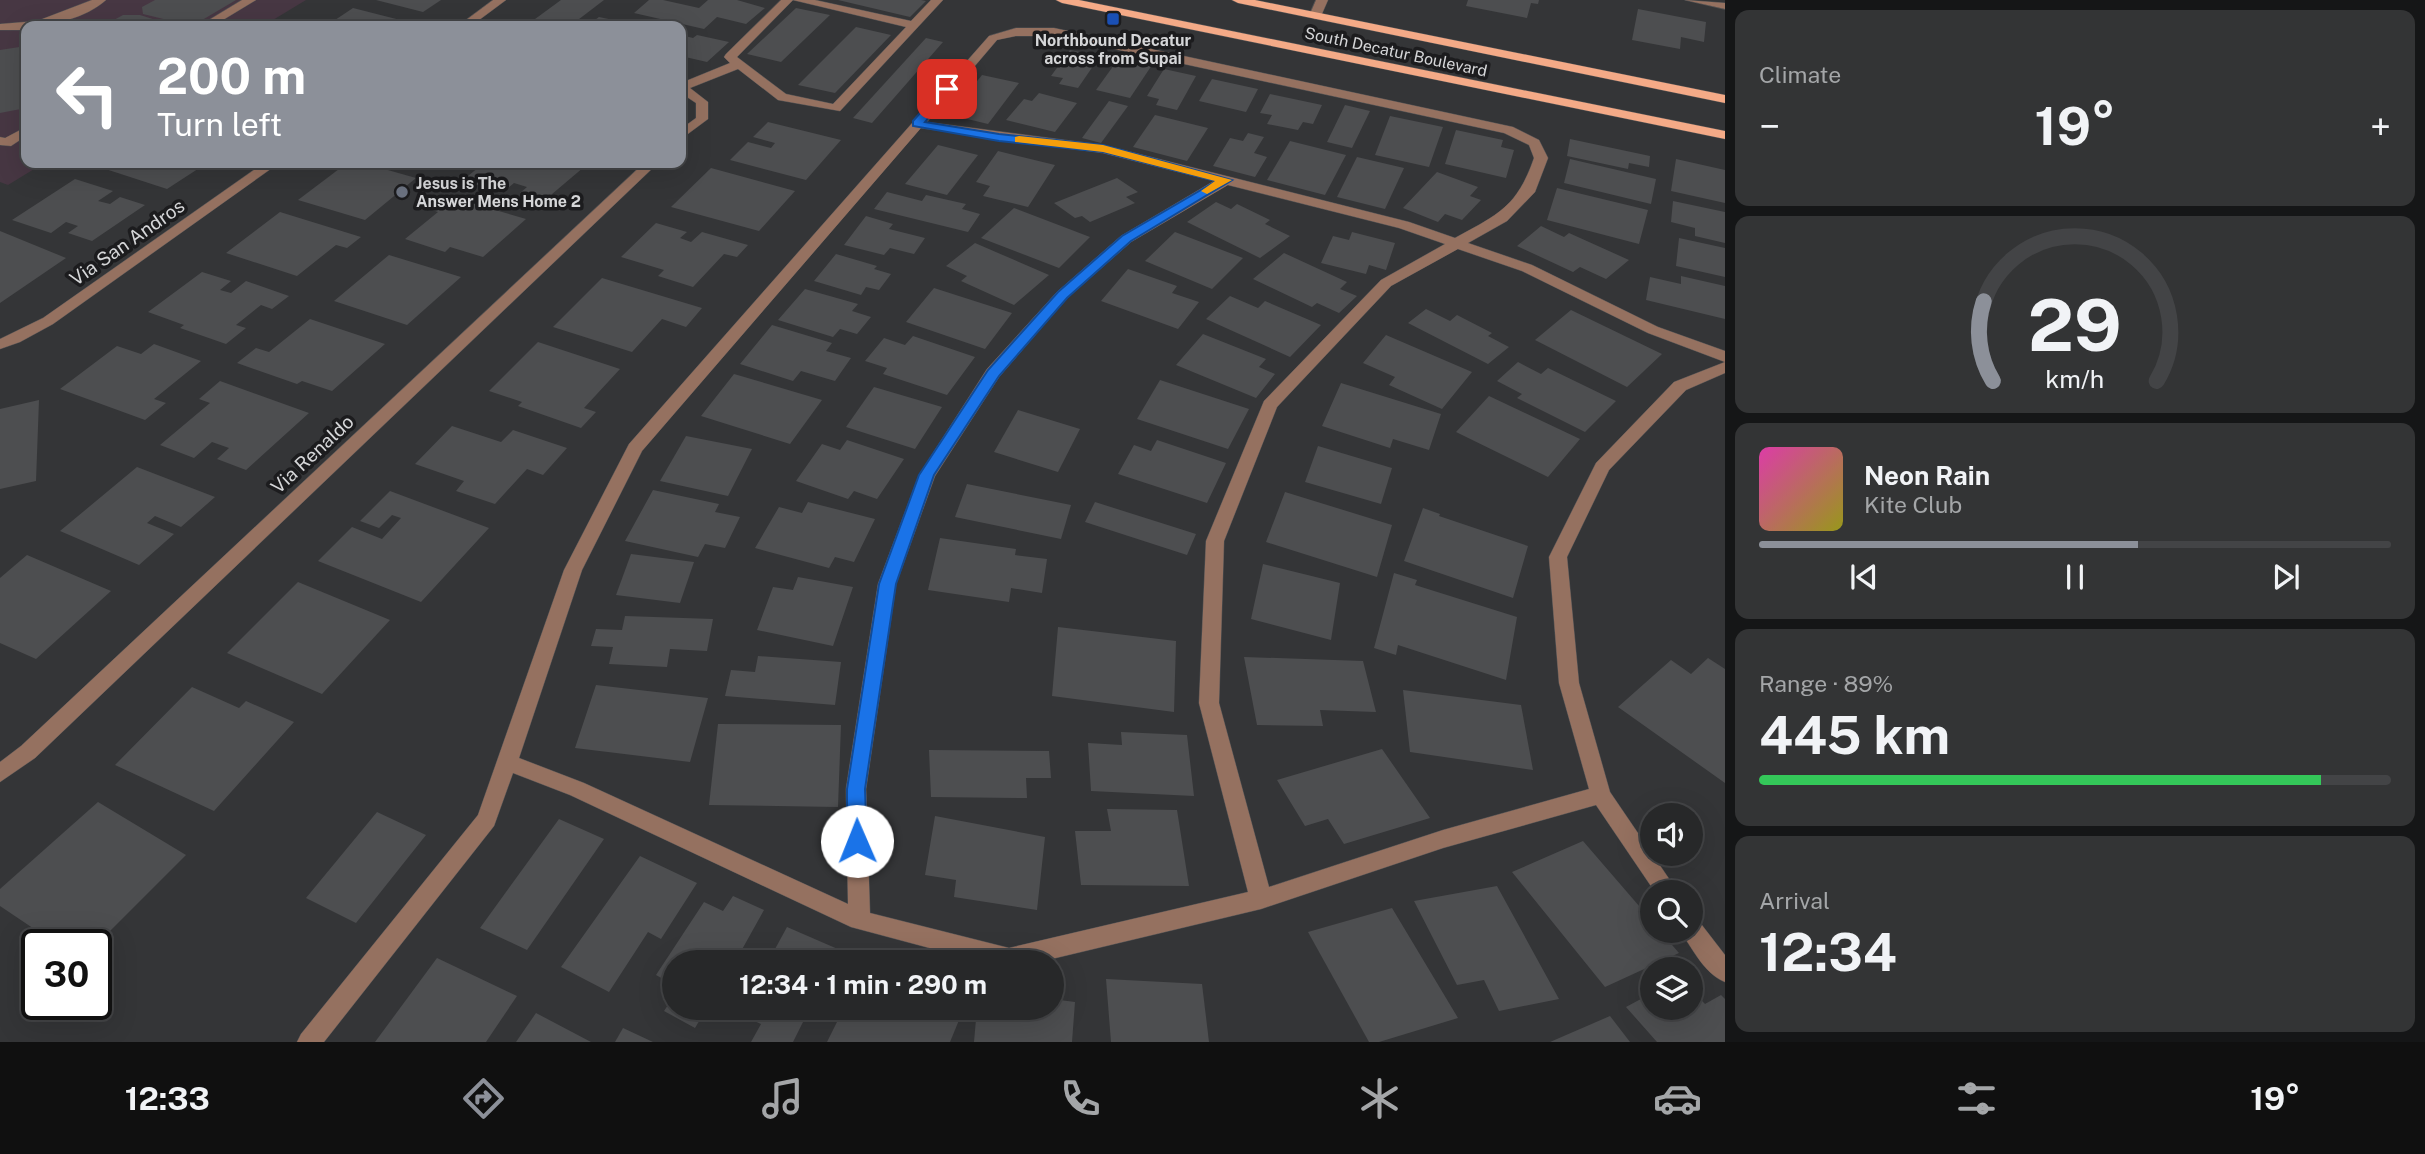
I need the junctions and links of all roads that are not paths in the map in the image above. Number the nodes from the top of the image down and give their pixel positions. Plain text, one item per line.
1 (100, 0) edge
2 (250, 0) edge
3 (500, 0) edge
4 (787, 0) edge
5 (799, 0) edge
6 (937, 0) edge
7 (1062, 0) edge
8 (1238, 0) edge
9 (1322, 0) edge
10 (1691, 0) edge
11 (1725, 6) edge
12 (1315, 16) junction
13 (46, 21) edge
14 (214, 21) edge
15 (471, 21) edge
16 (914, 25) junction
17 (0, 27) edge
18 (21, 27) edge
19 (739, 64) junction
20 (686, 85) edge
21 (686, 91) edge
22 (1725, 99) edge
23 (917, 124) junction
24 (686, 131) edge
25 (21, 134) edge
26 (1725, 135) edge
27 (0, 141) edge
28 (265, 168) edge
29 (646, 168) edge
30 (1226, 180) junction
31 (1455, 243) junction
32 (0, 344) edge
33 (1725, 357) edge
34 (1725, 367) edge
35 (507, 762) junction
36 (0, 773) edge
37 (1601, 795) junction
38 (1659, 880) edge
39 (1261, 899) junction
40 (859, 920) junction
41 (1702, 943) edge
42 (1725, 971) edge
43 (309, 1042) edge

1 - 13 street
2 - 14 street
3 - 15 street
4 - 19 street
5 - 16 street
6 - 16 street
7 - 26 main road, South Decatur Boulevard
8 - 12 main road, South Decatur Boulevard
9 - 12 street
10 - 11 street
12 - 22 main road, South Decatur Boulevard
16 - 19 street
17 - 18 street
19 - 20 street
21 - 24 street
23 - 30 street
23 - 31 street
23 - 35 street
25 - 27 street
28 - 32 street, Via San Andros
29 - 36 street, Via Renaldo
30 - 31 street
30 - 40 street
31 - 33 street
31 - 39 street
34 - 37 street
35 - 40 street
35 - 43 street
37 - 38 street
37 - 39 street
39 - 40 street
41 - 42 street

